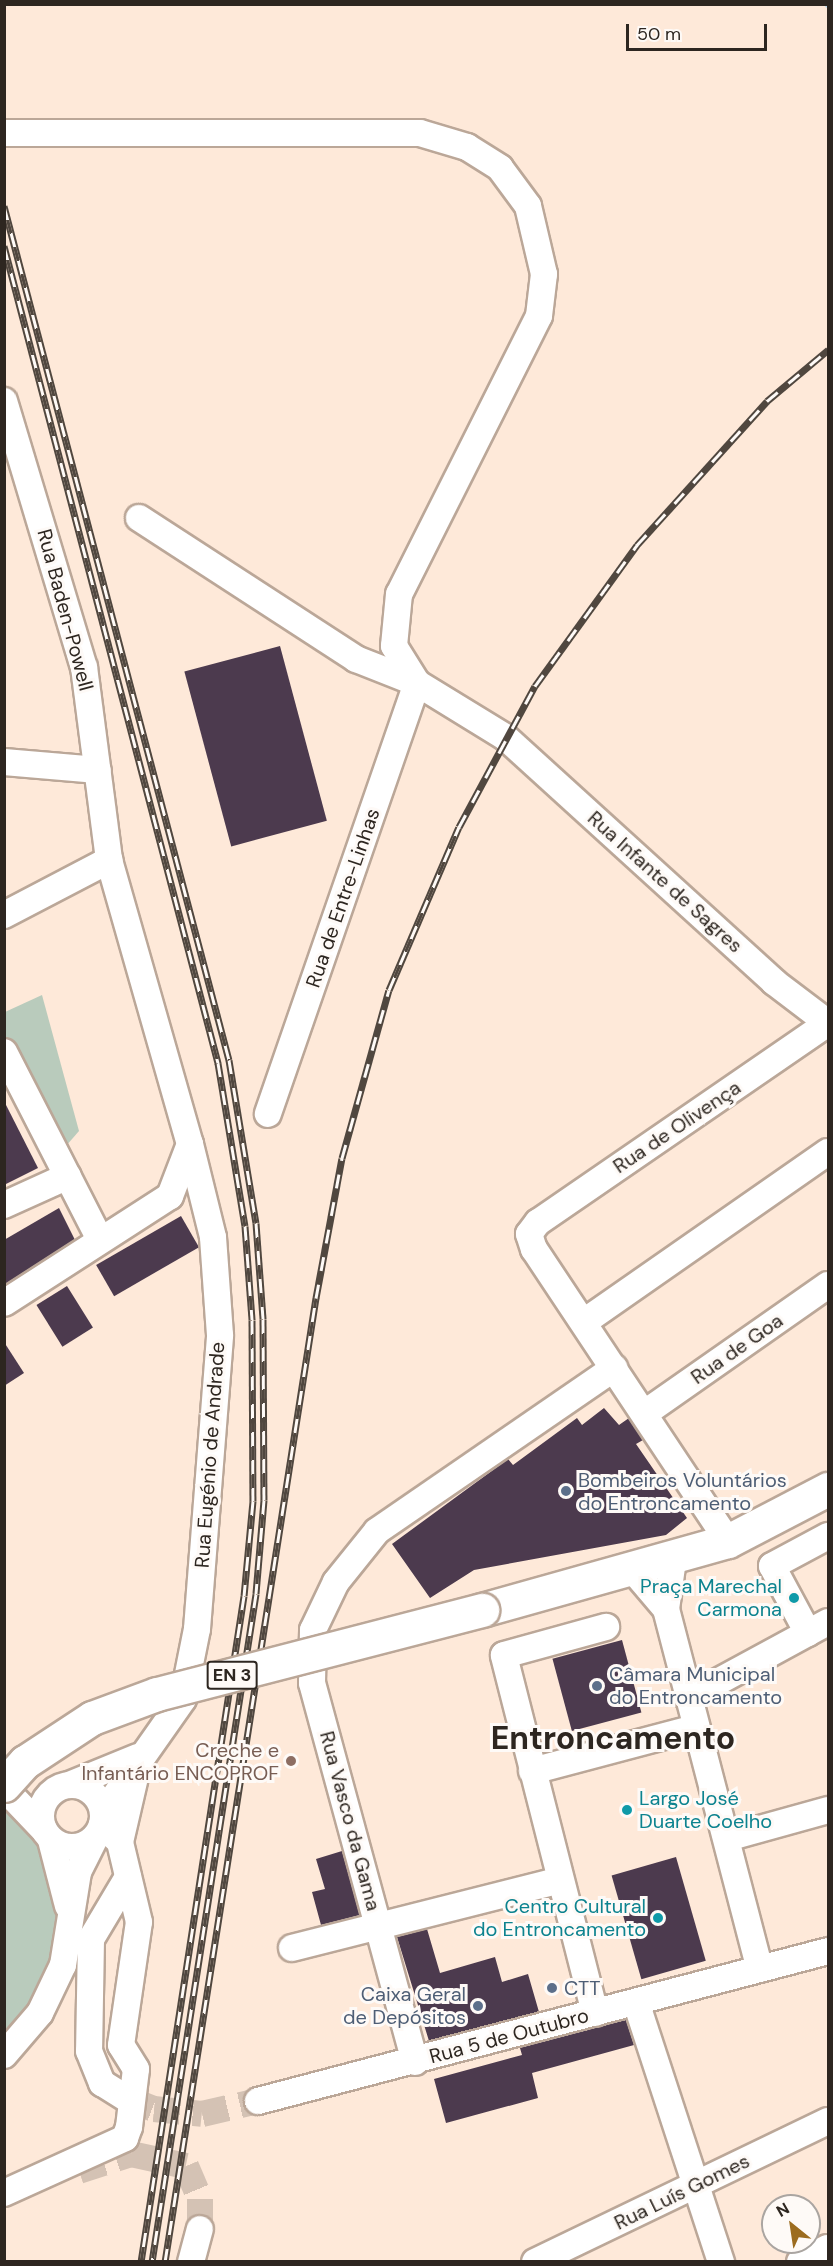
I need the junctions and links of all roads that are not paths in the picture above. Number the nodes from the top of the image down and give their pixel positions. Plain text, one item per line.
1 (4, 133) edge
2 (4, 401) edge
3 (139, 518) dead end
4 (417, 682) junction
5 (4, 762) edge
6 (98, 770) junction
7 (109, 860) junction
8 (4, 915) edge
9 (828, 1023) edge
10 (4, 1052) edge
11 (268, 1114) dead end
12 (190, 1144) junction
13 (828, 1152) edge
14 (68, 1176) junction
15 (4, 1205) edge
16 (100, 1240) junction
17 (828, 1285) edge
18 (4, 1303) edge
19 (584, 1322) junction
20 (614, 1368) junction
21 (645, 1413) junction
22 (828, 1489) edge
23 (828, 1536) edge
24 (728, 1542) junction
25 (673, 1560) junction
26 (633, 1570) junction
27 (666, 1609) junction
28 (818, 1627) edge
29 (606, 1628) dead end
30 (688, 1698) junction
31 (695, 1728) junction
32 (143, 1754) junction
33 (532, 1771) junction
34 (4, 1776) edge
35 (4, 1786) edge
36 (63, 1786) junction
37 (828, 1810) edge
38 (105, 1829) junction
39 (48, 1835) junction
40 (727, 1839) junction
41 (128, 1877) junction
42 (560, 1880) junction
43 (71, 1918) junction
44 (379, 1926) junction
45 (292, 1948) dead end
46 (828, 1951) edge
47 (760, 1969) junction
48 (636, 2002) junction
49 (595, 2013) junction
50 (4, 2055) edge
51 (416, 2062) junction
52 (128, 2099) tunnel mouth
53 (258, 2101) tunnel mouth
54 (828, 2121) edge
55 (79, 2171) tunnel mouth
56 (696, 2186) junction
57 (6, 2196) edge
58 (200, 2229) tunnel mouth
59 (828, 2248) edge
60 (569, 2255) edge
61 (192, 2262) edge
62 (535, 2262) edge
63 (721, 2262) edge
64 (800, 2262) edge

1 - 4 street
2 - 6 street, Rua Baden-Powell
3 - 4 street
4 - 9 street, Rua Infante de Sagres
4 - 11 street, Rua de Entre-Linhas
5 - 6 street
6 - 7 street, Rua Baden-Powell
7 - 8 street
7 - 12 street, Rua Eugénio de Andrade
9 - 19 street, Rua de Olivença
10 - 14 street
12 - 16 street
12 - 32 street, Rua Eugénio de Andrade
13 - 19 street
14 - 15 street
14 - 16 street
16 - 18 street
17 - 21 street, Rua de Goa
19 - 20 street
20 - 21 street
20 - 44 street, Rua Vasco da Gama
21 - 24 street
22 - 24 main road, EN 3
23 - 28 street
24 - 25 main road, EN 3
25 - 26 main road, EN 3
25 - 27 street
26 - 27 street
26 - 35 main road, EN 3, bridge
27 - 30 street
28 - 30 street
29 - 33 street
30 - 31 street
31 - 33 street
31 - 40 street
32 - 36 street
32 - 38 street, Rua Eugénio de Andrade
33 - 42 street
34 - 36 street
35 - 39 street
36 - 38 street
36 - 39 street
37 - 40 street
38 - 39 street
38 - 41 street
38 - 43 street, Rua Eugénio de Andrade
39 - 43 street
40 - 47 street
41 - 52 street
41 - 57 street
42 - 44 street
42 - 49 street
43 - 50 street, Rua Eugénio de Andrade
44 - 45 street
44 - 51 street, Rua Vasco da Gama
46 - 47 street, Rua 5 de Outubro
47 - 48 street, Rua 5 de Outubro
48 - 49 street, Rua 5 de Outubro
48 - 56 street
49 - 51 street, Rua 5 de Outubro
51 - 53 street, Rua 5 de Outubro
54 - 56 street, Rua Luís Gomes
55 - 57 street
56 - 60 street, Rua Luís Gomes
56 - 63 street
58 - 61 street
59 - 64 street
60 - 62 street, Rua Luís Gomes

